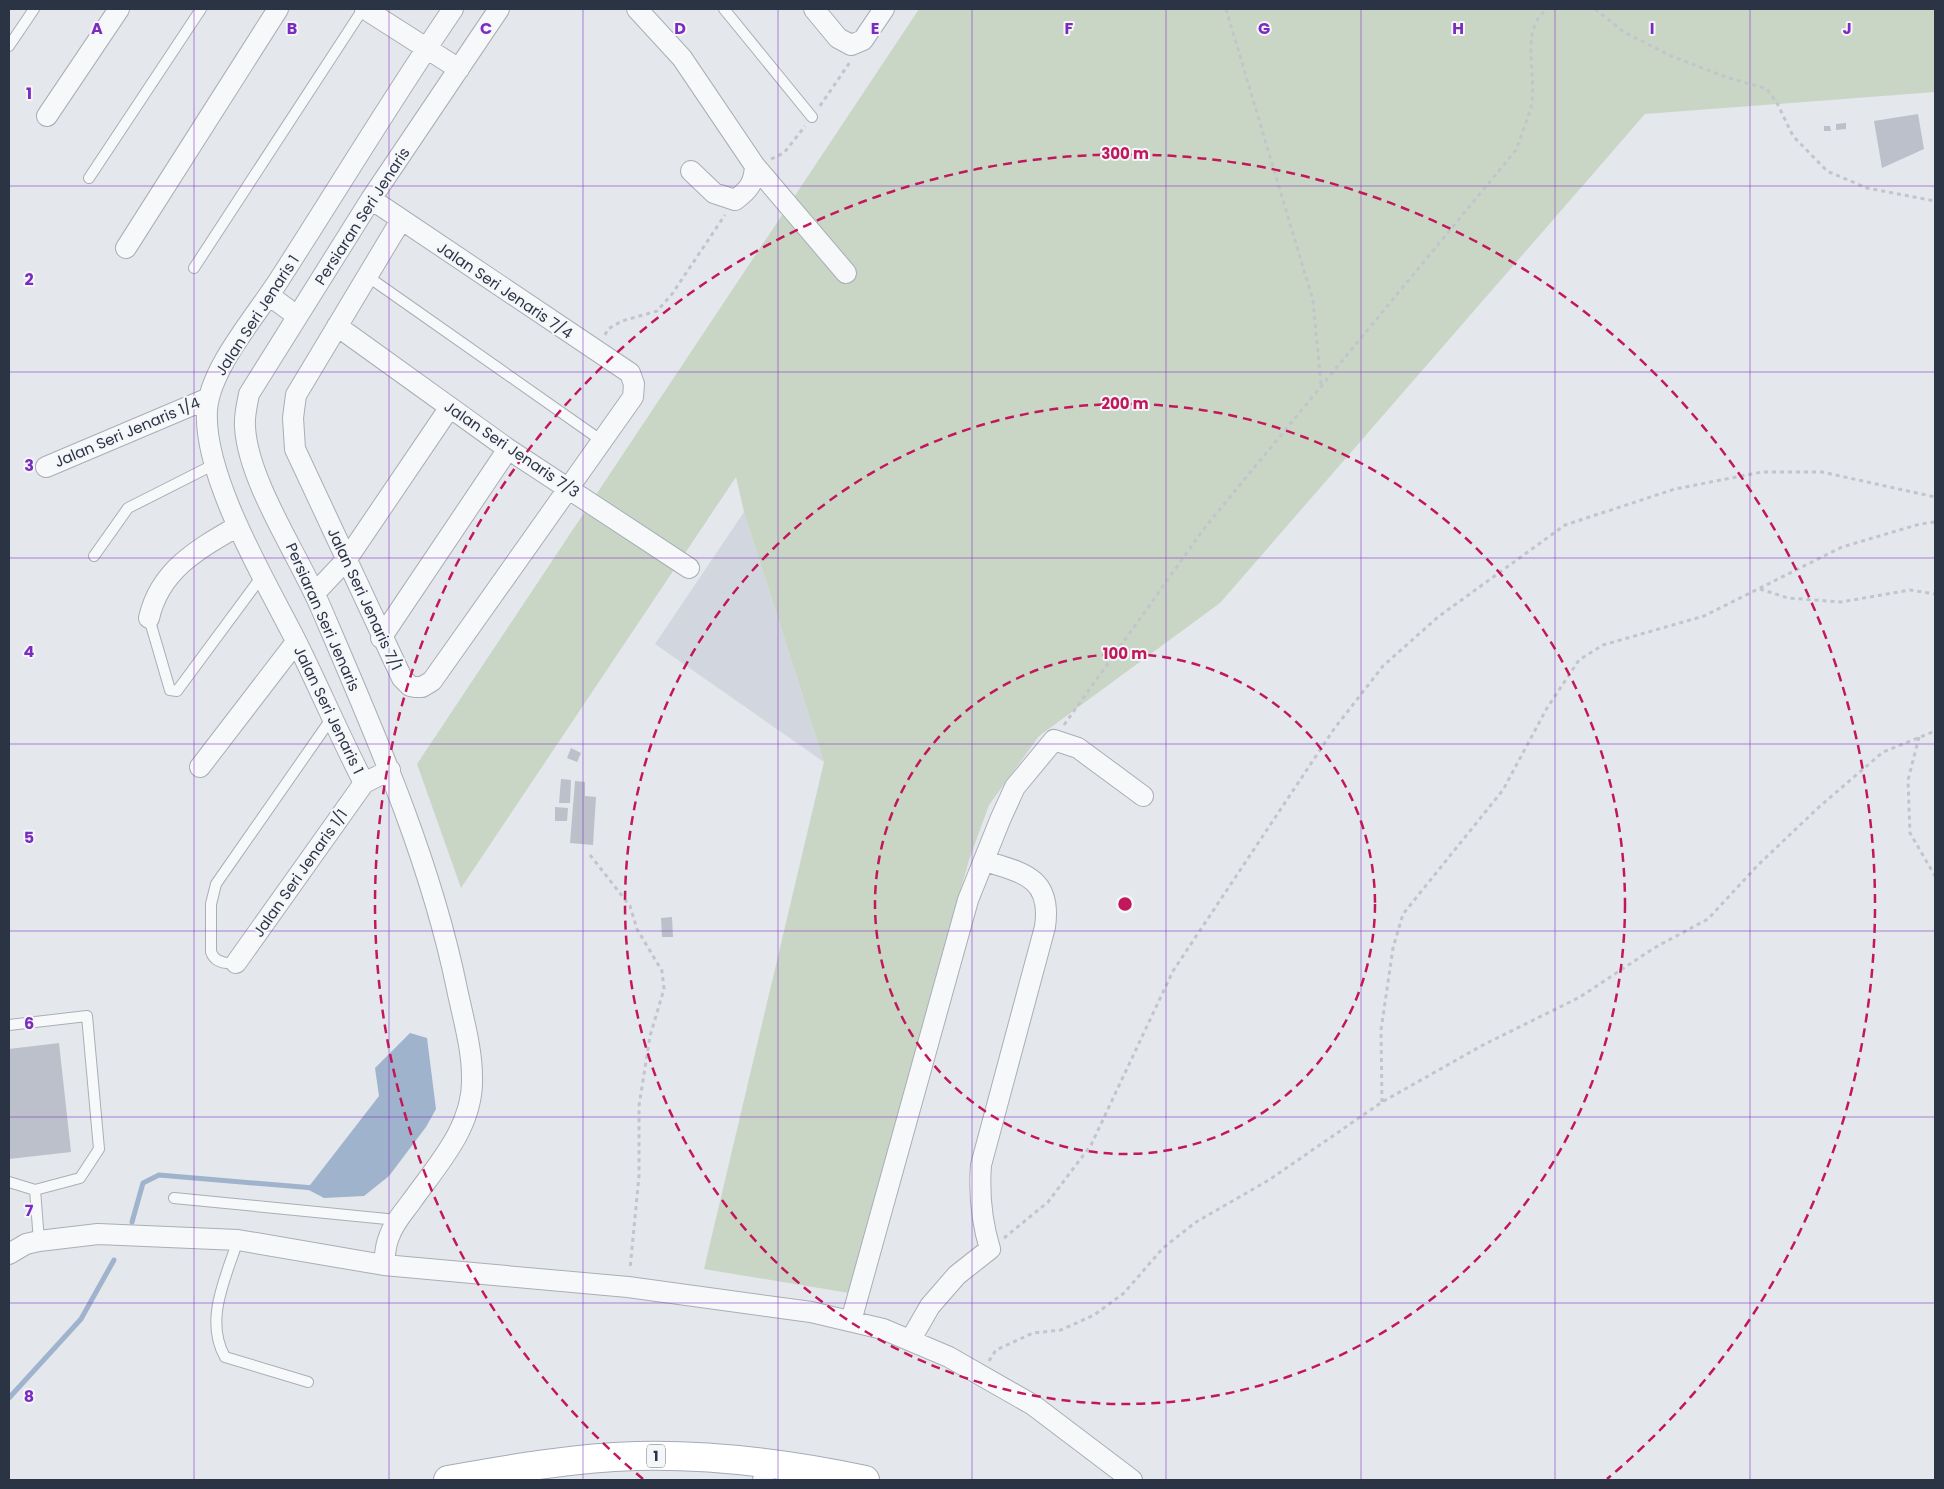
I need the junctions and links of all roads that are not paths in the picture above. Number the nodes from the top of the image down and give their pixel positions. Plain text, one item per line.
1 (34, 9) edge
2 (119, 9) edge
3 (201, 9) edge
4 (278, 9) edge
5 (364, 9) edge
6 (453, 9) edge
7 (500, 9) edge
8 (637, 9) edge
9 (724, 9) edge
10 (814, 9) edge
11 (884, 9) edge
12 (9, 46) edge
13 (426, 48) junction
14 (459, 69) junction
15 (47, 116) dead end
16 (812, 117) dead end
17 (755, 166) junction
18 (692, 171) dead end
19 (89, 178) dead end
20 (371, 199) junction
21 (401, 220) junction
22 (126, 248) dead end
23 (194, 268) dead end
24 (846, 273) dead end
25 (367, 276) junction
26 (270, 296) junction
27 (297, 316) junction
28 (336, 326) junction
29 (634, 384) joint
30 (209, 398) junction
31 (450, 407) junction
32 (602, 441) junction
33 (508, 449) junction
34 (215, 464) junction
35 (46, 467) dead end
36 (568, 487) junction
37 (238, 526) junction
38 (94, 556) dead end
39 (347, 559) junction
40 (689, 568) dead end
41 (262, 576) junction
42 (315, 593) junction
43 (149, 618) joint
44 (381, 638) junction
45 (296, 642) junction
46 (331, 719) junction
47 (200, 767) dead end
48 (390, 770) junction
49 (364, 783) junction
50 (1143, 796) dead end
51 (985, 861) junction
52 (236, 962) joint
53 (9, 1025) edge
54 (9, 1182) edge
55 (35, 1190) junction
56 (174, 1198) dead end
57 (398, 1220) junction
58 (40, 1240) junction
59 (238, 1240) junction
60 (9, 1254) edge
61 (384, 1265) junction
62 (852, 1321) junction
63 (911, 1339) junction
64 (308, 1382) dead end
65 (765, 1471) edge
66 (448, 1480) edge
67 (864, 1480) edge
68 (1132, 1480) edge

1 - 12 lane
2 - 15 street
3 - 19 lane
4 - 22 street
5 - 13 street
5 - 23 lane
6 - 13 street, Jalan Seri Jenaris 1
7 - 14 street, Persiaran Seri Jenaris
8 - 17 street
9 - 16 lane
10 - 11 street
13 - 14 street
13 - 26 street, Jalan Seri Jenaris 1
14 - 20 street, Persiaran Seri Jenaris
17 - 18 street
17 - 24 street
20 - 21 street, Jalan Seri Jenaris 7/4
20 - 27 street, Persiaran Seri Jenaris
21 - 25 street, Jalan Seri Jenaris 7/1
21 - 29 street, Jalan Seri Jenaris 7/4
25 - 28 street, Jalan Seri Jenaris 7/1
25 - 32 lane
26 - 27 street
26 - 30 street, Jalan Seri Jenaris 1
27 - 42 street, Persiaran Seri Jenaris
28 - 31 street, Jalan Seri Jenaris 7/3
28 - 39 street, Jalan Seri Jenaris 7/1
29 - 32 street, Jalan Seri Jenaris 7/1
30 - 34 street, Jalan Seri Jenaris 1
30 - 35 street, Jalan Seri Jenaris 1/4
31 - 33 street, Jalan Seri Jenaris 7/3
31 - 39 street
32 - 36 street, Jalan Seri Jenaris 7/1
33 - 36 street, Jalan Seri Jenaris 7/3
33 - 44 street
34 - 37 street, Jalan Seri Jenaris 1
34 - 38 lane
36 - 40 street, Jalan Seri Jenaris 7/3
36 - 44 street, Jalan Seri Jenaris 7/1
37 - 41 street, Jalan Seri Jenaris 1
37 - 43 street
39 - 42 street
39 - 44 street, Jalan Seri Jenaris 7/1
41 - 43 lane
41 - 45 street, Jalan Seri Jenaris 1
42 - 48 street, Persiaran Seri Jenaris
45 - 46 street, Jalan Seri Jenaris 1
45 - 47 street
46 - 49 street, Jalan Seri Jenaris 1
46 - 52 lane
48 - 49 street, Jalan Seri Jenaris 1
48 - 57 street, Persiaran Seri Jenaris
49 - 52 street, Jalan Seri Jenaris 1/1
50 - 51 street
51 - 62 street
51 - 63 street
53 - 55 lane
54 - 55 lane
55 - 58 lane
56 - 57 lane
57 - 61 street, Persiaran Seri Jenaris
58 - 59 street
58 - 60 street
59 - 61 street
59 - 64 lane
61 - 62 street
62 - 63 street
63 - 68 street
65 - 66 main road, 1
65 - 67 main road, 1

